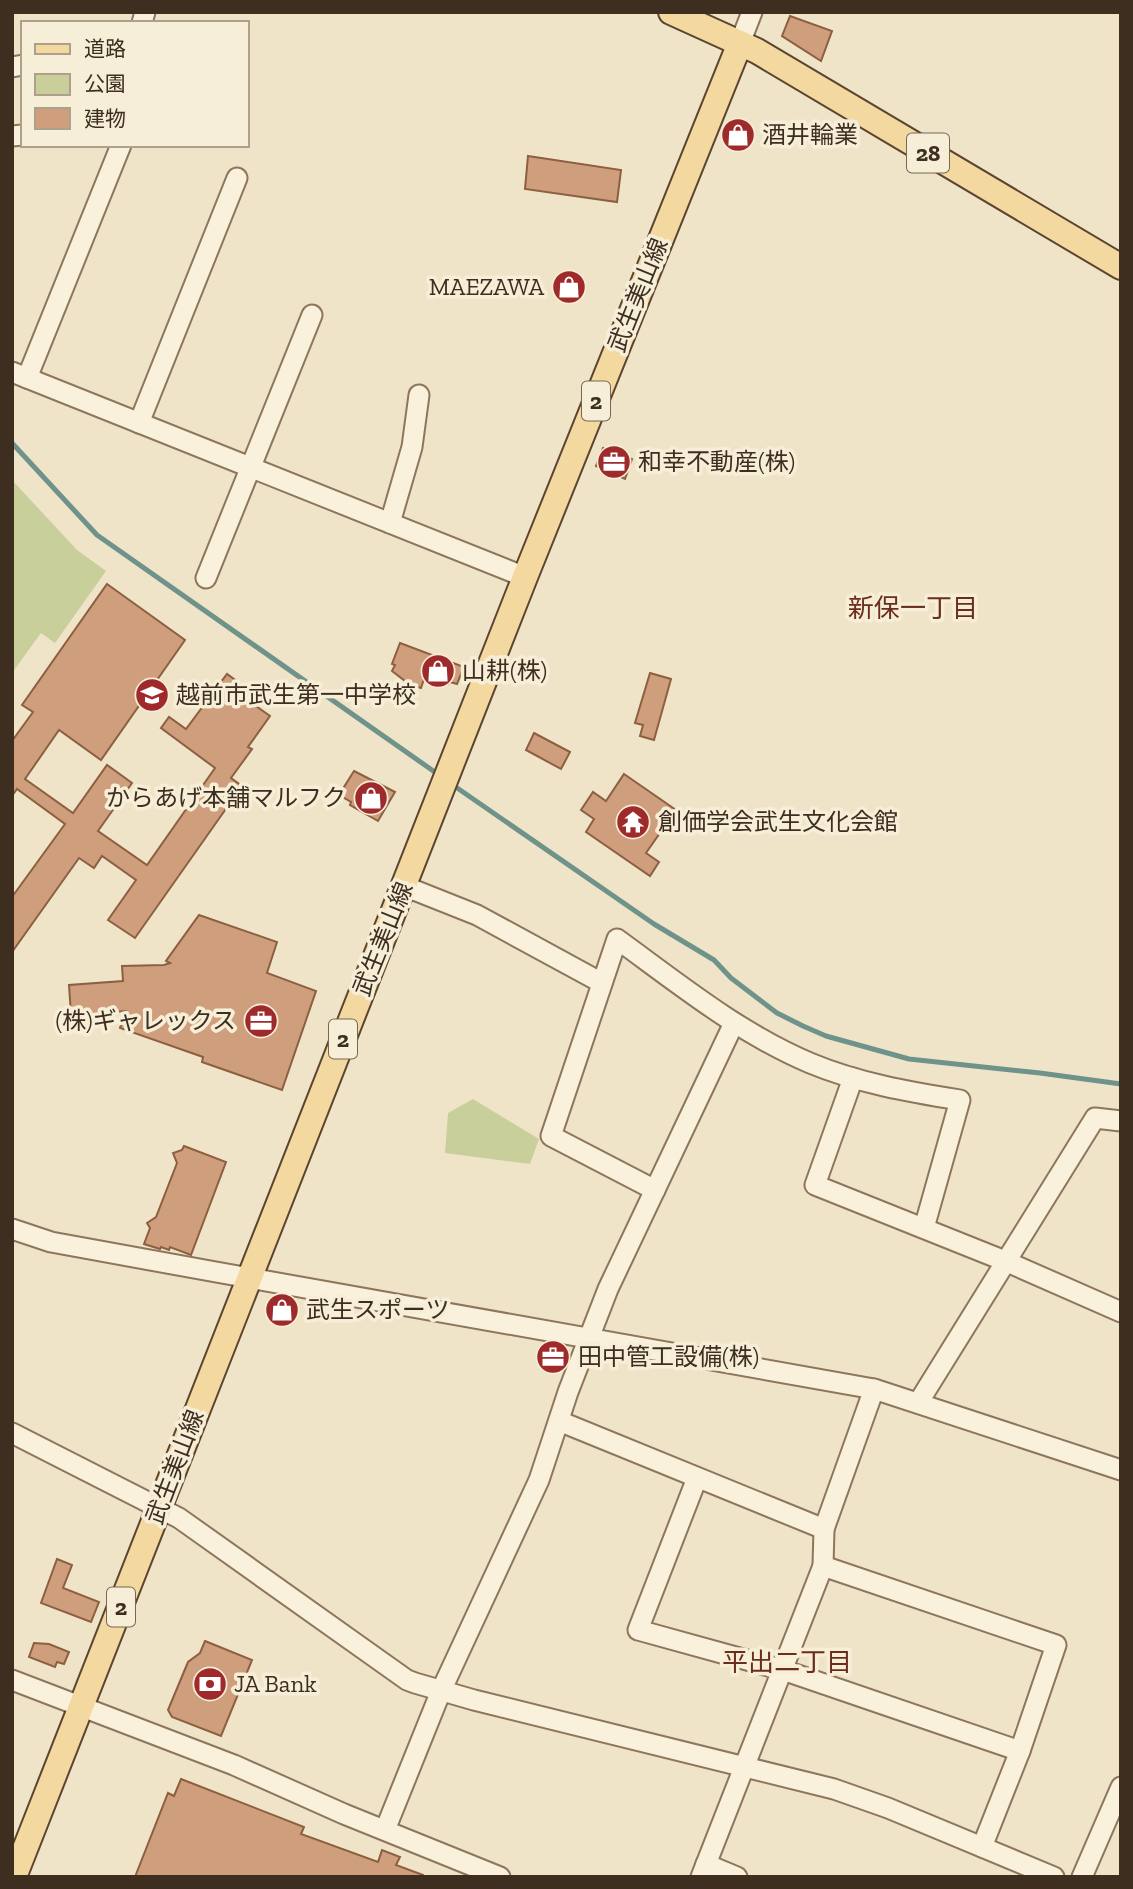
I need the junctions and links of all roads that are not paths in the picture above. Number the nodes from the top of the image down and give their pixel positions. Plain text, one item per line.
1 (671, 12) edge
2 (752, 12) edge
3 (740, 43) junction
4 (120, 147) edge
5 (237, 178) dead end
6 (1118, 265) edge
7 (312, 315) dead end
8 (20, 375) edge
9 (419, 395) dead end
10 (139, 423) junction
11 (251, 467) junction
12 (390, 523) junction
13 (525, 577) junction
14 (206, 579) dead end
15 (404, 886) junction
16 (602, 983) junction
17 (734, 1023) junction
18 (853, 1078) junction
19 (1121, 1121) edge
20 (655, 1190) junction
21 (924, 1228) junction
22 (12, 1229) edge
23 (1005, 1261) junction
24 (248, 1278) junction
25 (1121, 1312) edge
26 (589, 1339) junction
27 (874, 1390) junction
28 (918, 1402) junction
29 (559, 1422) junction
30 (12, 1433) edge
31 (1121, 1470) edge
32 (697, 1478) junction
33 (160, 1507) junction
34 (824, 1529) junction
35 (823, 1566) junction
36 (783, 1670) junction
37 (12, 1680) edge
38 (441, 1691) junction
39 (83, 1707) junction
40 (1020, 1751) junction
41 (745, 1766) junction
42 (1121, 1787) edge
43 (385, 1830) junction
44 (982, 1847) junction
45 (703, 1870) edge
46 (14, 1877) edge
47 (500, 1877) edge
48 (737, 1877) edge
49 (1054, 1877) edge
50 (1082, 1877) edge

1 - 3 main road, 28
2 - 3 street
3 - 6 main road, 28
3 - 13 main road, 武生美山線 / 2
4 - 8 street
5 - 10 street
7 - 11 street
8 - 10 street
9 - 12 street
10 - 11 street
11 - 12 street
11 - 14 street
12 - 13 street
13 - 15 main road, 武生美山線 / 2
15 - 16 street
15 - 24 main road, 武生美山線 / 2
16 - 17 street
16 - 20 street
17 - 18 street
17 - 20 street
18 - 21 street
18 - 21 street
19 - 23 street
20 - 26 street
21 - 23 street
22 - 24 street
23 - 25 street
23 - 28 street
24 - 26 street
24 - 33 main road, 武生美山線 / 2
26 - 27 street
26 - 29 street
27 - 28 street
27 - 34 street
28 - 31 street
29 - 32 street
29 - 38 street
30 - 33 street
32 - 34 street
32 - 36 street
33 - 38 street
33 - 39 main road, 武生美山線 / 2
34 - 35 street
35 - 36 street
35 - 40 street
36 - 40 street
36 - 41 street
37 - 39 street
38 - 41 street
38 - 43 street
39 - 43 street
39 - 46 main road, 武生美山線 / 2
40 - 44 street
41 - 44 street
41 - 45 street
42 - 50 street
43 - 47 street
44 - 49 street
45 - 48 street

